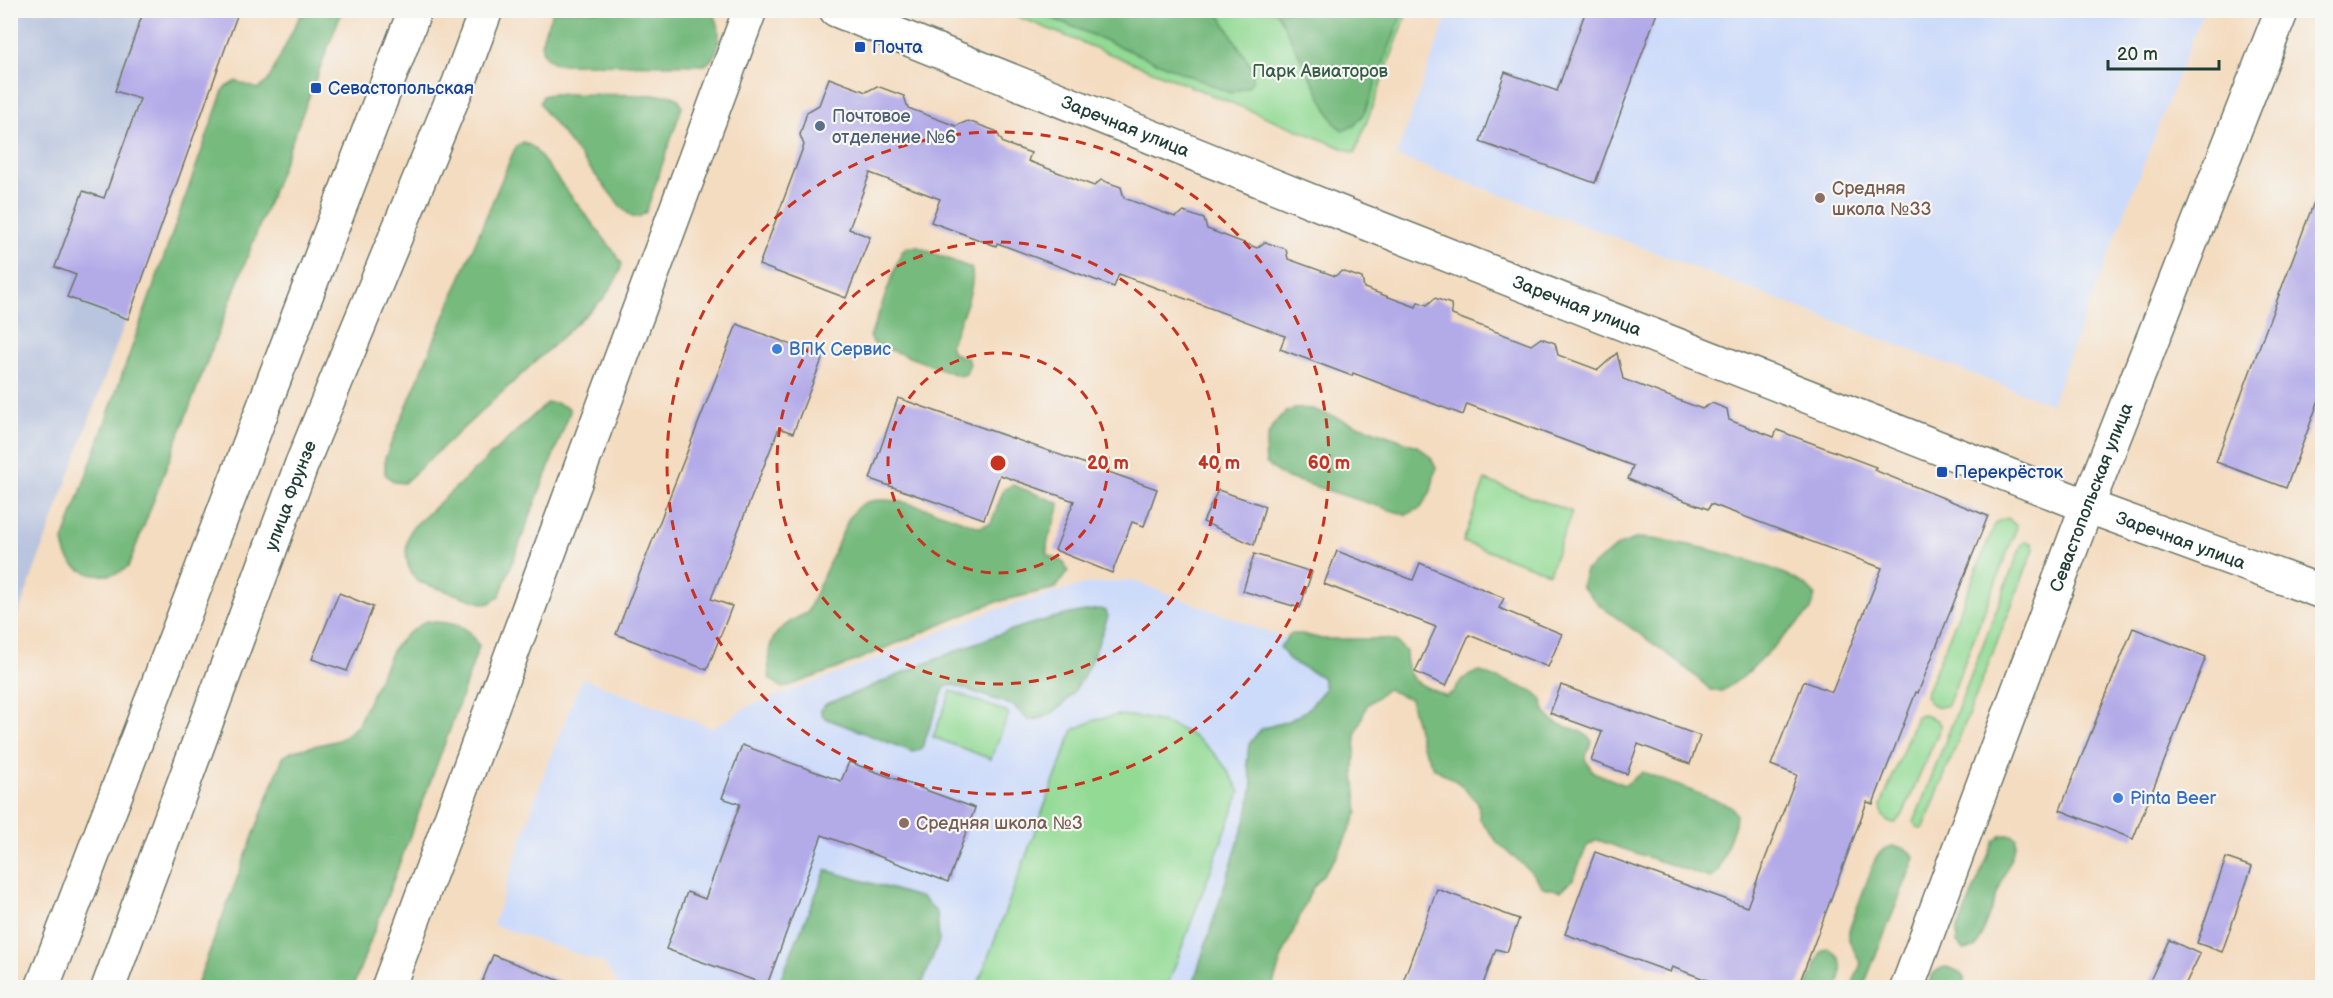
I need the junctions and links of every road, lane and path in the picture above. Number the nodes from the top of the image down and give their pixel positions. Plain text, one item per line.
1 (415, 10) edge
2 (486, 10) edge
3 (750, 10) edge
4 (836, 10) edge
5 (2282, 10) edge
6 (2087, 506) junction
7 (2322, 592) edge
8 (42, 987) edge
9 (108, 987) edge
10 (388, 987) edge
11 (1907, 987) edge

1 - 8 main road
2 - 9 main road, улица Фрунзе
3 - 10 main road
4 - 6 main road, Заречная улица
5 - 6 main road, Севастопольская улица
6 - 7 main road, Заречная улица
6 - 11 main road, Севастопольская улица

